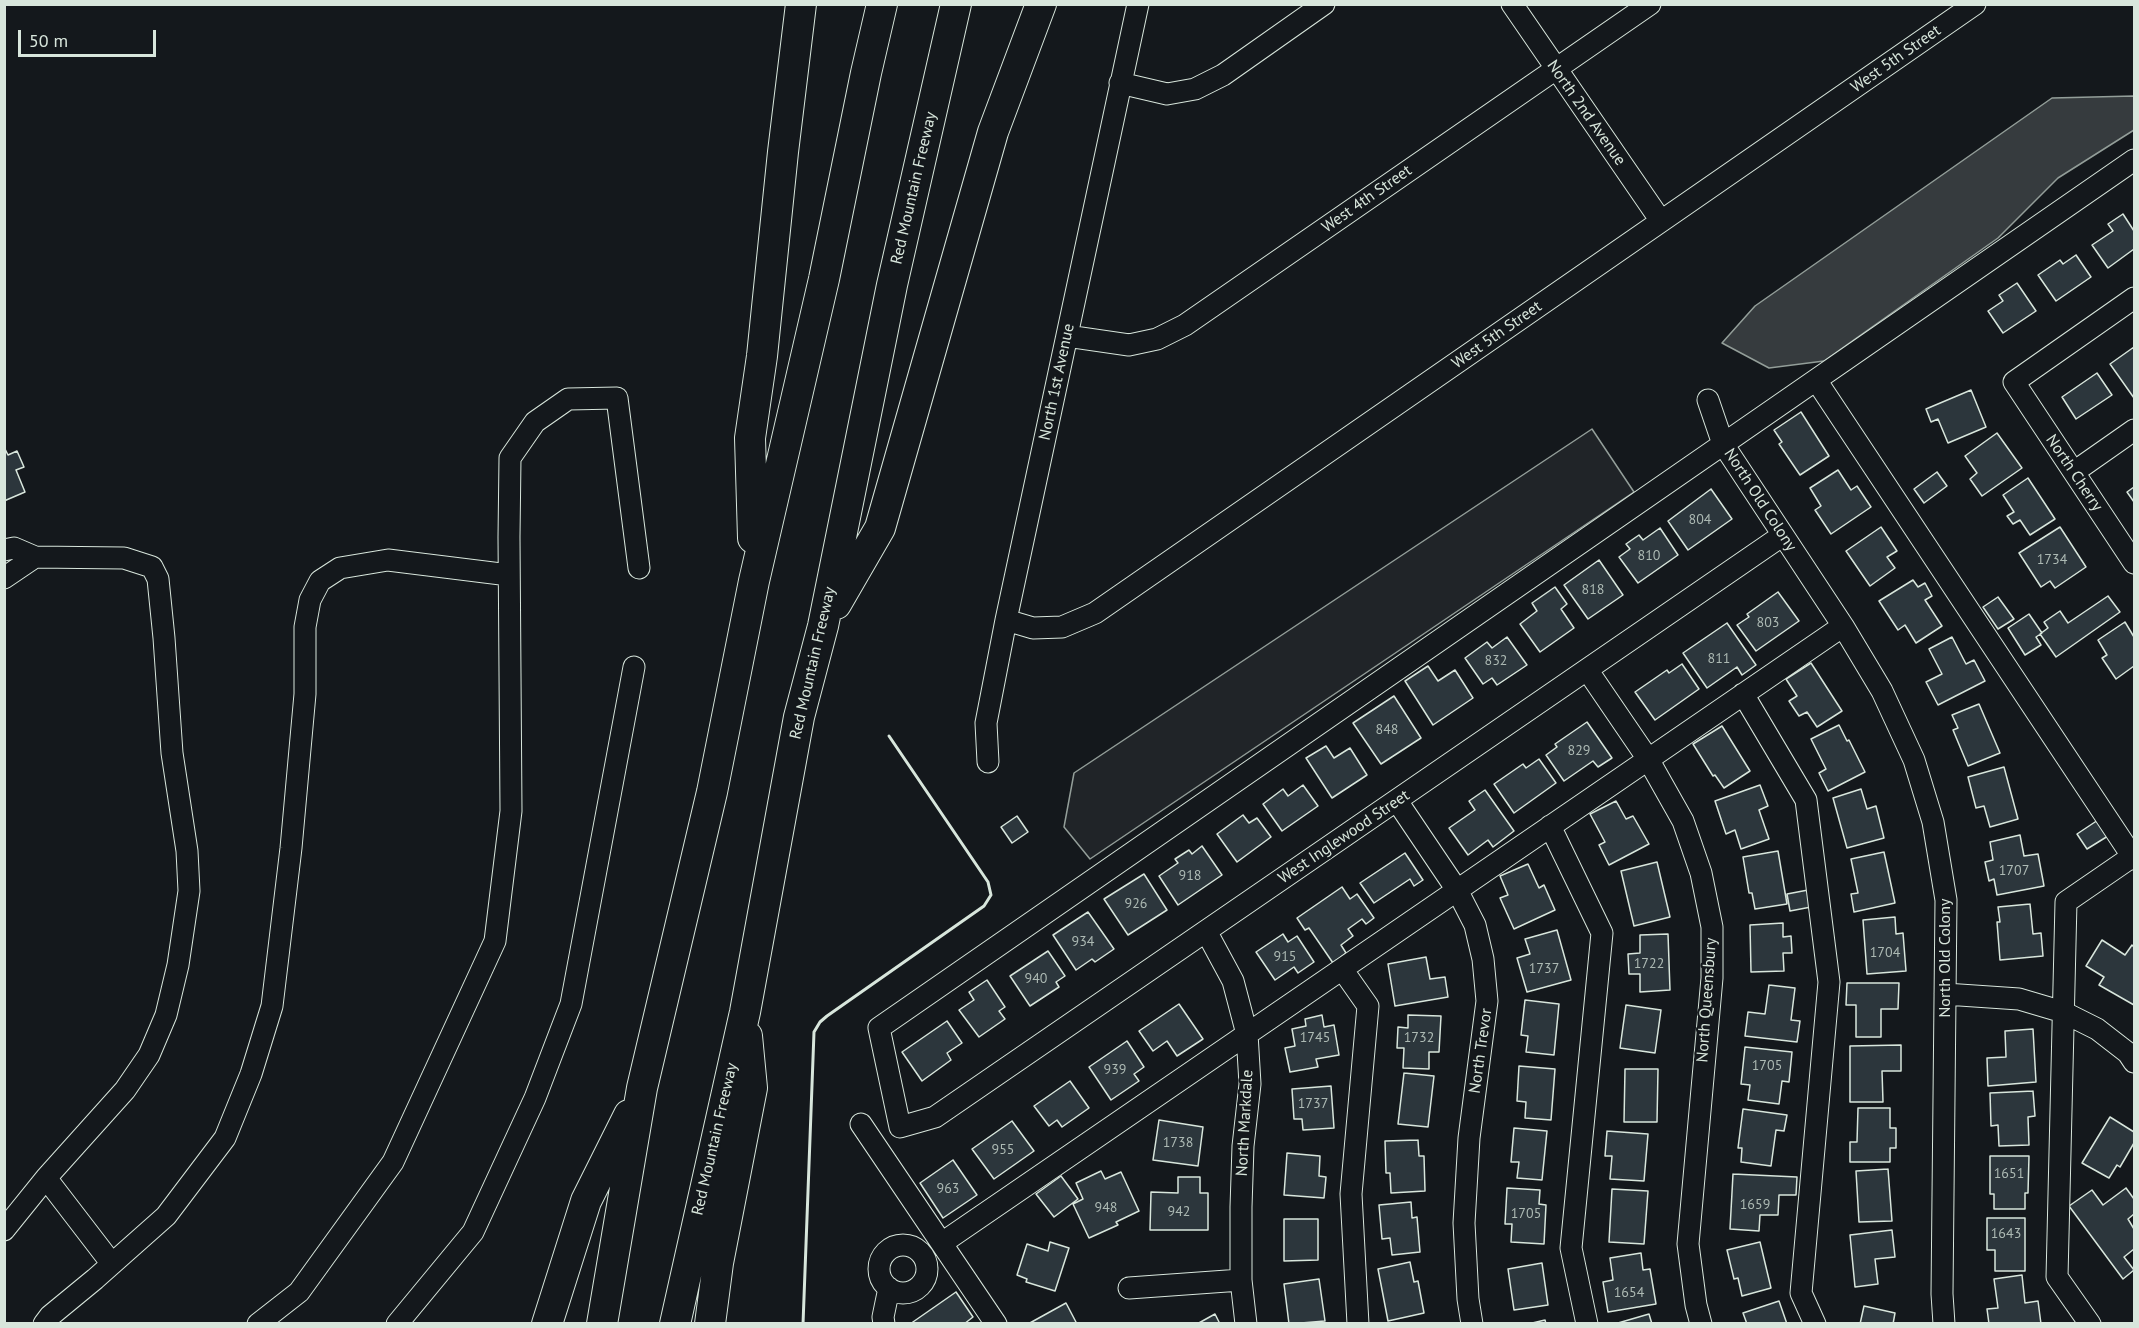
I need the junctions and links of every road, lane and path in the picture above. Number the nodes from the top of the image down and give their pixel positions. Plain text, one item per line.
1 (801, 4) edge
2 (882, 4) edge
3 (956, 4) edge
4 (1041, 4) edge
5 (1138, 4) edge
6 (1324, 4) edge
7 (1512, 4) edge
8 (1650, 4) edge
9 (1975, 4) edge
10 (1556, 69) junction
11 (1120, 84) junction
12 (2134, 160) edge
13 (1661, 220) junction
14 (2134, 298) edge
15 (1067, 336) junction
16 (1816, 380) junction
17 (1708, 400) dead end
18 (2134, 430) edge
19 (1723, 444) junction
20 (2074, 472) junction
21 (1783, 535) junction
22 (4, 550) edge
23 (35, 557) junction
24 (2134, 563) edge
25 (639, 567) dead end
26 (509, 575) junction
27 (4, 578) edge
28 (754, 581) junction
29 (1006, 620) junction
30 (823, 626) junction
31 (1843, 626) junction
32 (634, 667) dead end
33 (1588, 671) junction
34 (1743, 694) junction
35 (1648, 759) junction
36 (988, 762) dead end
37 (1397, 801) junction
38 (1550, 826) junction
39 (2134, 858) edge
40 (1457, 890) junction
41 (1206, 931) junction
42 (1342, 969) junction
43 (1945, 994) junction
44 (745, 1012) junction
45 (2063, 1012) junction
46 (1247, 1034) junction
47 (2134, 1062) edge
48 (642, 1088) junction
49 (861, 1124) dead end
50 (46, 1178) junction
51 (4, 1230) edge
52 (942, 1243) junction
53 (112, 1264) junction
54 (1241, 1280) junction
55 (888, 1288) dead end
56 (1129, 1288) dead end
57 (45, 1323) edge
58 (258, 1323) edge
59 (397, 1323) edge
60 (547, 1323) edge
61 (602, 1323) edge
62 (675, 1323) edge
63 (710, 1323) edge
64 (884, 1323) edge
65 (996, 1323) edge
66 (1246, 1323) edge
67 (1358, 1323) edge
68 (1472, 1323) edge
69 (1587, 1323) edge
70 (1701, 1323) edge
71 (1815, 1323) edge
72 (1944, 1323) edge
73 (2090, 1323) edge

1 - 28 highway
2 - 28 highway
3 - 30 highway, Red Mountain Freeway
4 - 30 highway
5 - 11 street, North 1st Avenue
6 - 11 street
7 - 10 street, North 2nd Avenue
8 - 10 street, West 4th Street
9 - 13 street, West 5th Street
10 - 13 street, North 2nd Avenue
10 - 15 street, West 4th Street
11 - 15 street, North 1st Avenue
12 - 16 street
13 - 29 street, West 5th Street
14 - 20 street, North Cherry
15 - 29 street, North 1st Avenue
16 - 19 street
16 - 39 street
17 - 19 street, North Old Colony
18 - 20 street
19 - 21 street, North Old Colony
19 - 41 street, West Inglewood Street
20 - 24 street, North Cherry
21 - 31 street, North Old Colony
21 - 33 street, West Inglewood Street
22 - 23 street
23 - 27 street
23 - 50 street
25 - 26 street
26 - 53 street
26 - 58 street
28 - 48 highway
29 - 36 street, North 1st Avenue
30 - 44 highway, Red Mountain Freeway
31 - 34 street
31 - 43 street, North Old Colony
32 - 59 street
33 - 35 street, North Queensbury
33 - 37 street, West Inglewood Street
34 - 35 street
34 - 71 street
35 - 38 street
35 - 70 street, North Queensbury
37 - 40 street, North Trevor
37 - 41 street, West Inglewood Street
38 - 40 street
38 - 69 street
39 - 45 street
40 - 42 street
40 - 68 street, North Trevor
41 - 46 street, North Markdale
42 - 46 street
42 - 67 street
43 - 45 street
43 - 72 street, North Old Colony
44 - 62 highway, Red Mountain Freeway
44 - 63 highway
45 - 47 street
45 - 73 street
46 - 52 street
46 - 54 street, North Markdale
48 - 60 highway
48 - 61 highway
49 - 52 street
50 - 51 street
50 - 53 street
52 - 65 street
53 - 57 street
54 - 56 street
54 - 66 street, North Markdale
55 - 64 street

